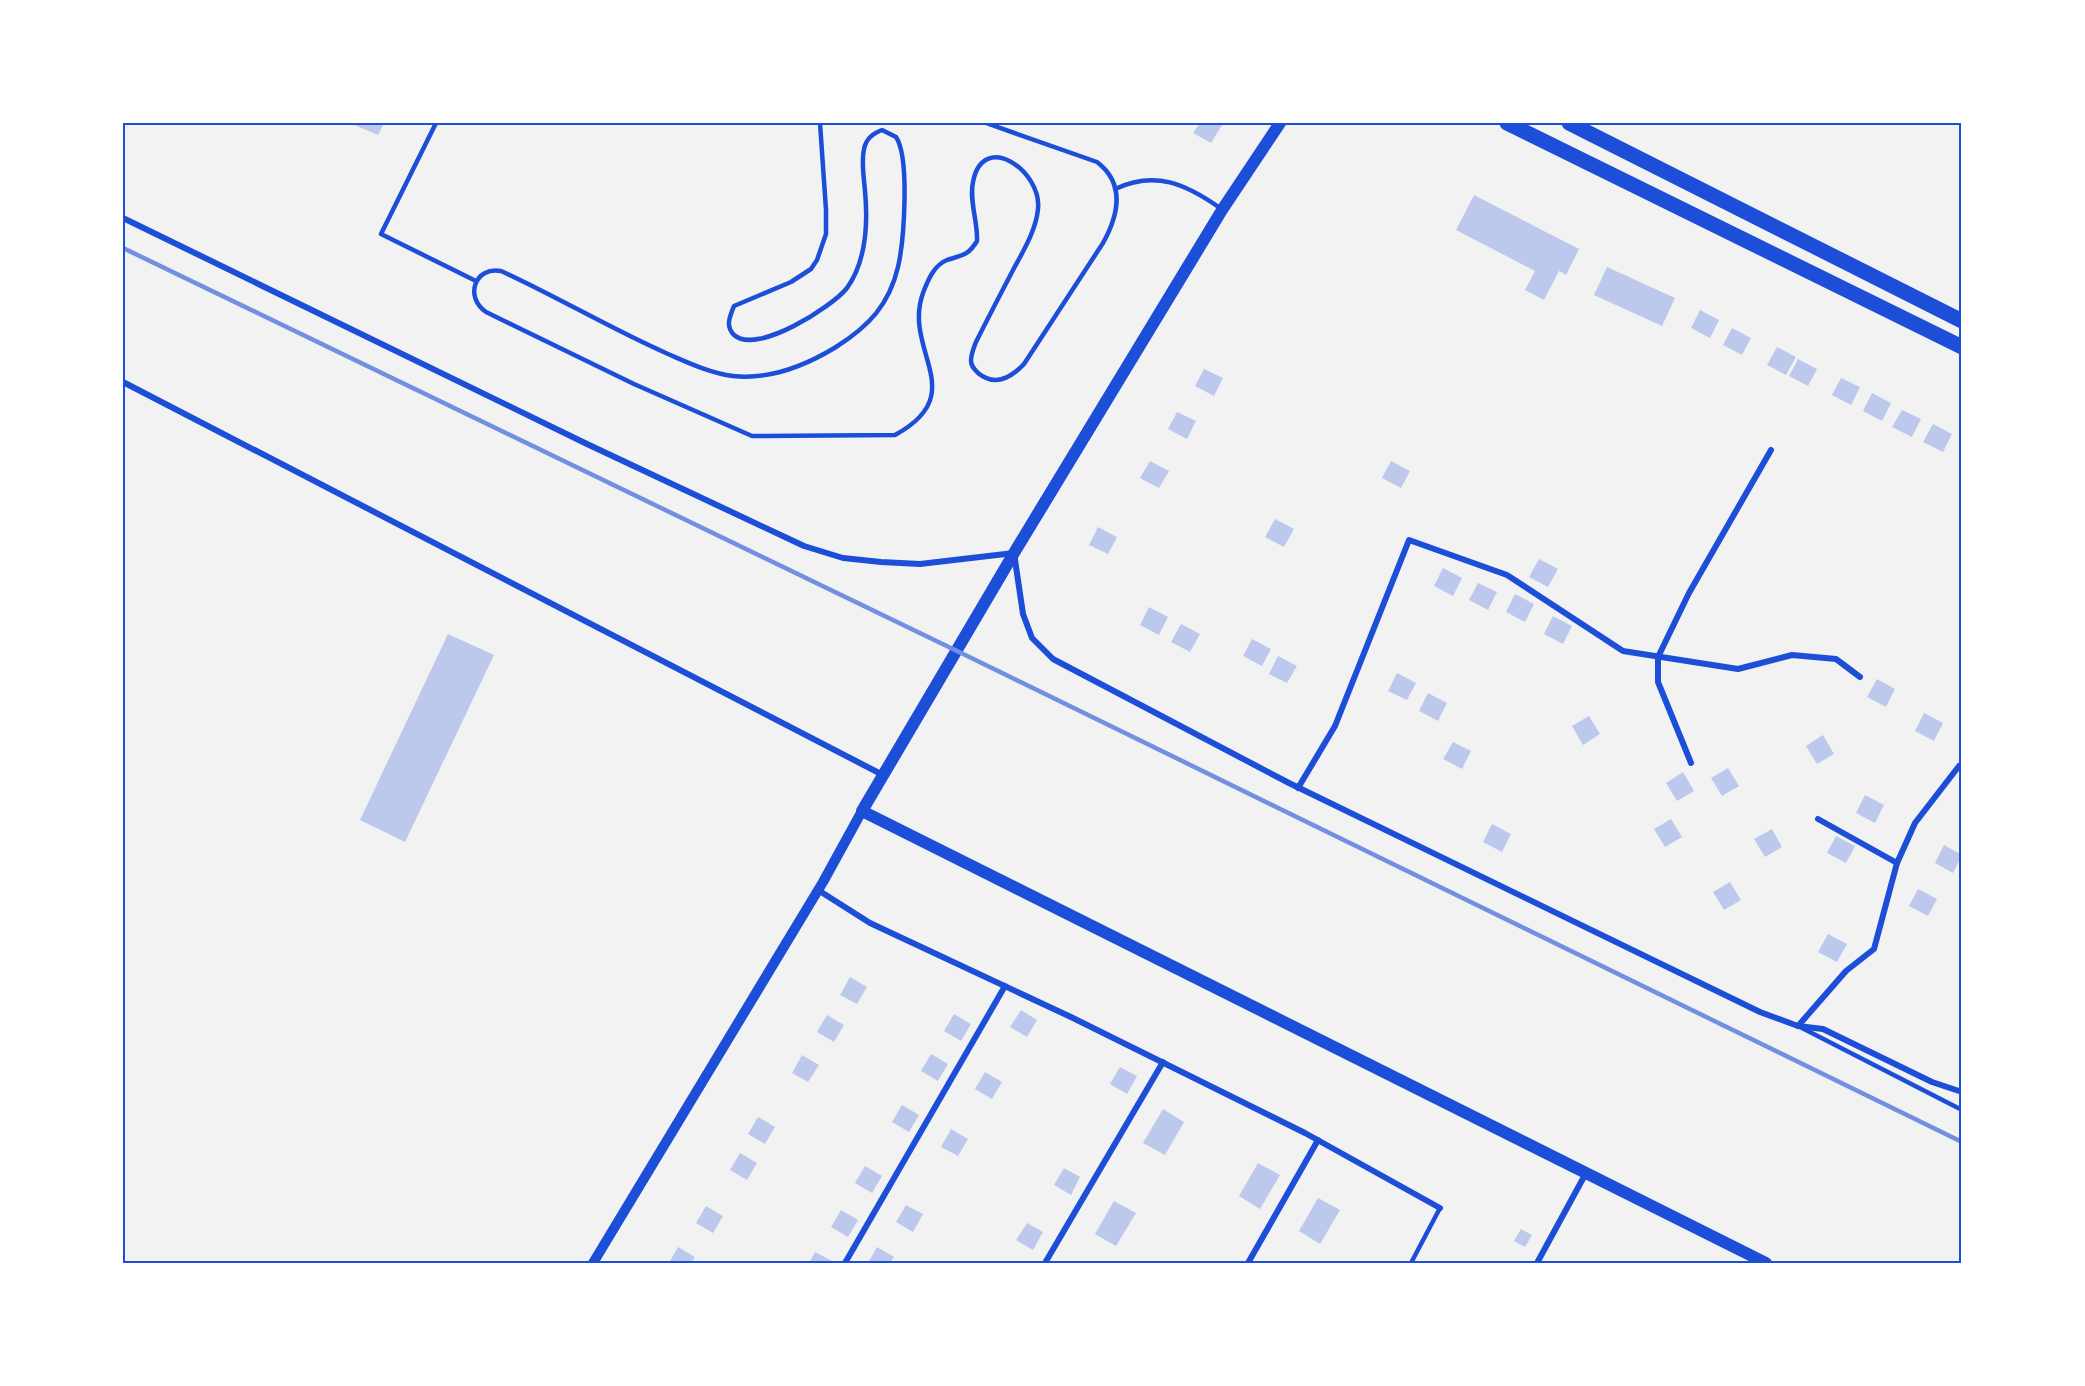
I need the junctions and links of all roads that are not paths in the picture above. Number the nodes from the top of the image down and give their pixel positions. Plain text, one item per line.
1 (436, 123) edge
2 (820, 123) edge
3 (986, 123) edge
4 (1280, 123) edge
5 (1507, 123) edge
6 (1569, 123) edge
7 (1115, 189) junction
8 (1222, 210) junction
9 (123, 218) edge
10 (476, 281) junction
11 (1962, 321) edge
12 (1962, 347) edge
13 (123, 382) edge
14 (1771, 450) dead end
15 (1014, 553) junction
16 (1658, 657) junction
17 (1860, 677) dead end
18 (1691, 763) dead end
19 (1959, 766) dead end
20 (883, 775) junction
21 (1298, 788) junction
22 (862, 811) junction
23 (1818, 819) dead end
24 (1897, 863) junction
25 (818, 890) junction
26 (1005, 986) junction
27 (1798, 1026) junction
28 (1163, 1062) junction
29 (1962, 1092) edge
30 (1962, 1110) edge
31 (1318, 1140) junction
32 (1586, 1173) junction
33 (1440, 1208) joint
34 (593, 1263) edge
35 (846, 1263) edge
36 (1045, 1263) edge
37 (1248, 1263) edge
38 (1411, 1263) edge
39 (1537, 1263) edge
40 (1766, 1263) edge

1 - 10 lane
2 - 10 lane
3 - 7 lane
4 - 8 main road
5 - 12 highway
6 - 11 highway
7 - 8 lane
7 - 10 lane
8 - 15 main road
9 - 15 street
13 - 20 street
14 - 16 street
15 - 20 main road
15 - 21 street
16 - 17 street
16 - 18 street
16 - 21 street
19 - 24 street
20 - 22 main road
21 - 27 street
22 - 25 street
22 - 32 main road
23 - 24 street
24 - 27 street
25 - 26 street
25 - 34 street
26 - 28 street
26 - 35 street
27 - 29 street
27 - 30 lane
28 - 31 street
28 - 36 street
31 - 33 street
31 - 37 street
32 - 39 street
32 - 40 main road
33 - 38 lane

